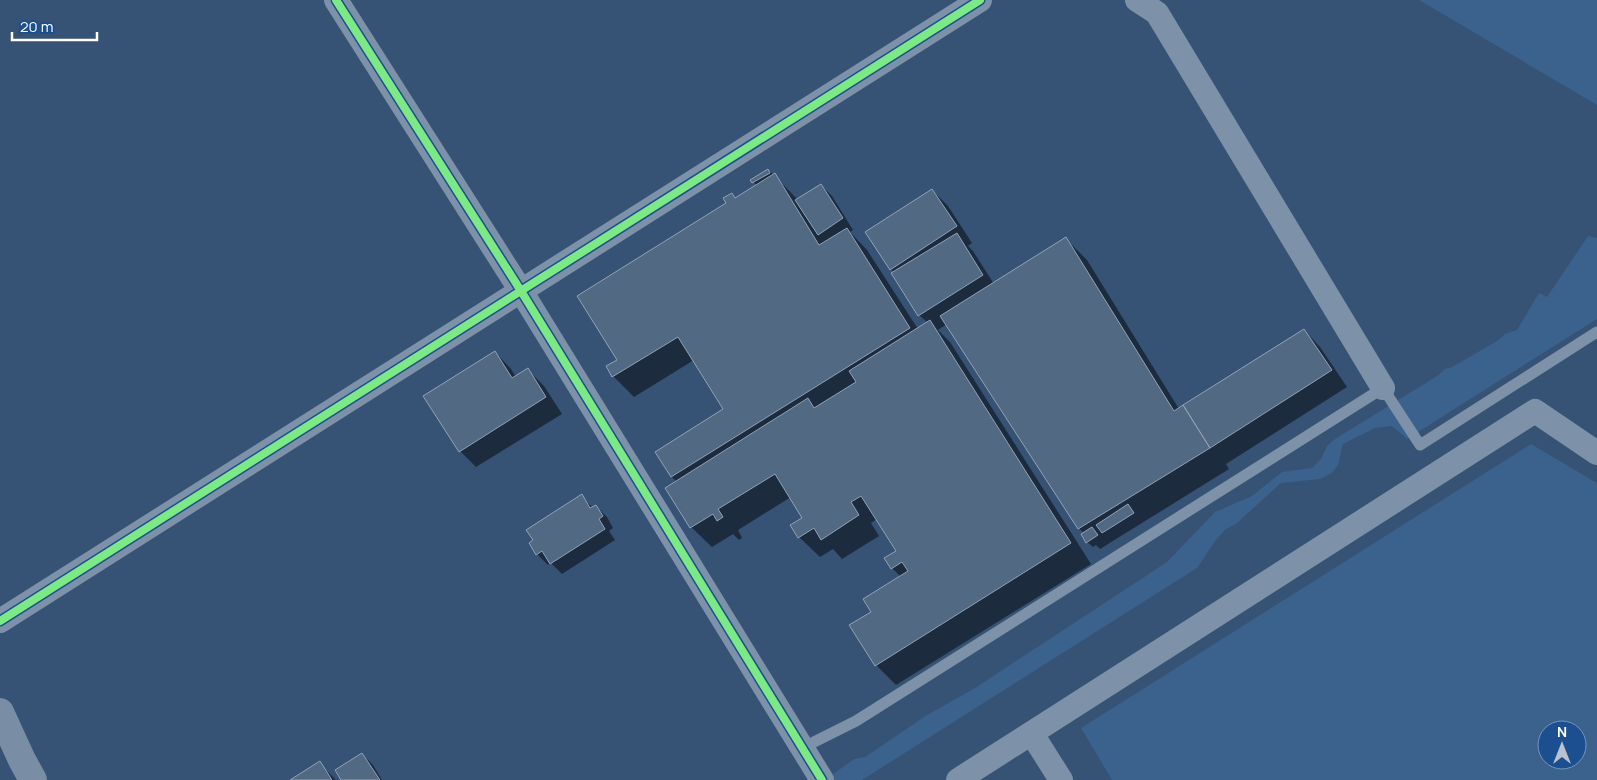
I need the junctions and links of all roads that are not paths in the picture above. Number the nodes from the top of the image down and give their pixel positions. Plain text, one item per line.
1 (336, 0) edge
2 (980, 0) edge
3 (1137, 0) edge
4 (521, 291) junction
5 (1597, 332) edge
6 (1383, 388) junction
7 (1597, 453) edge
8 (0, 621) edge
9 (0, 712) edge
10 (1032, 734) junction
11 (804, 750) junction
12 (33, 780) edge
13 (822, 780) edge
14 (958, 780) edge
15 (1061, 780) edge

1 - 4 street
2 - 4 street
3 - 6 street
4 - 8 street
4 - 11 street
5 - 6 lane
6 - 11 lane
7 - 10 street
9 - 12 street
10 - 14 street
10 - 15 street
11 - 13 street

